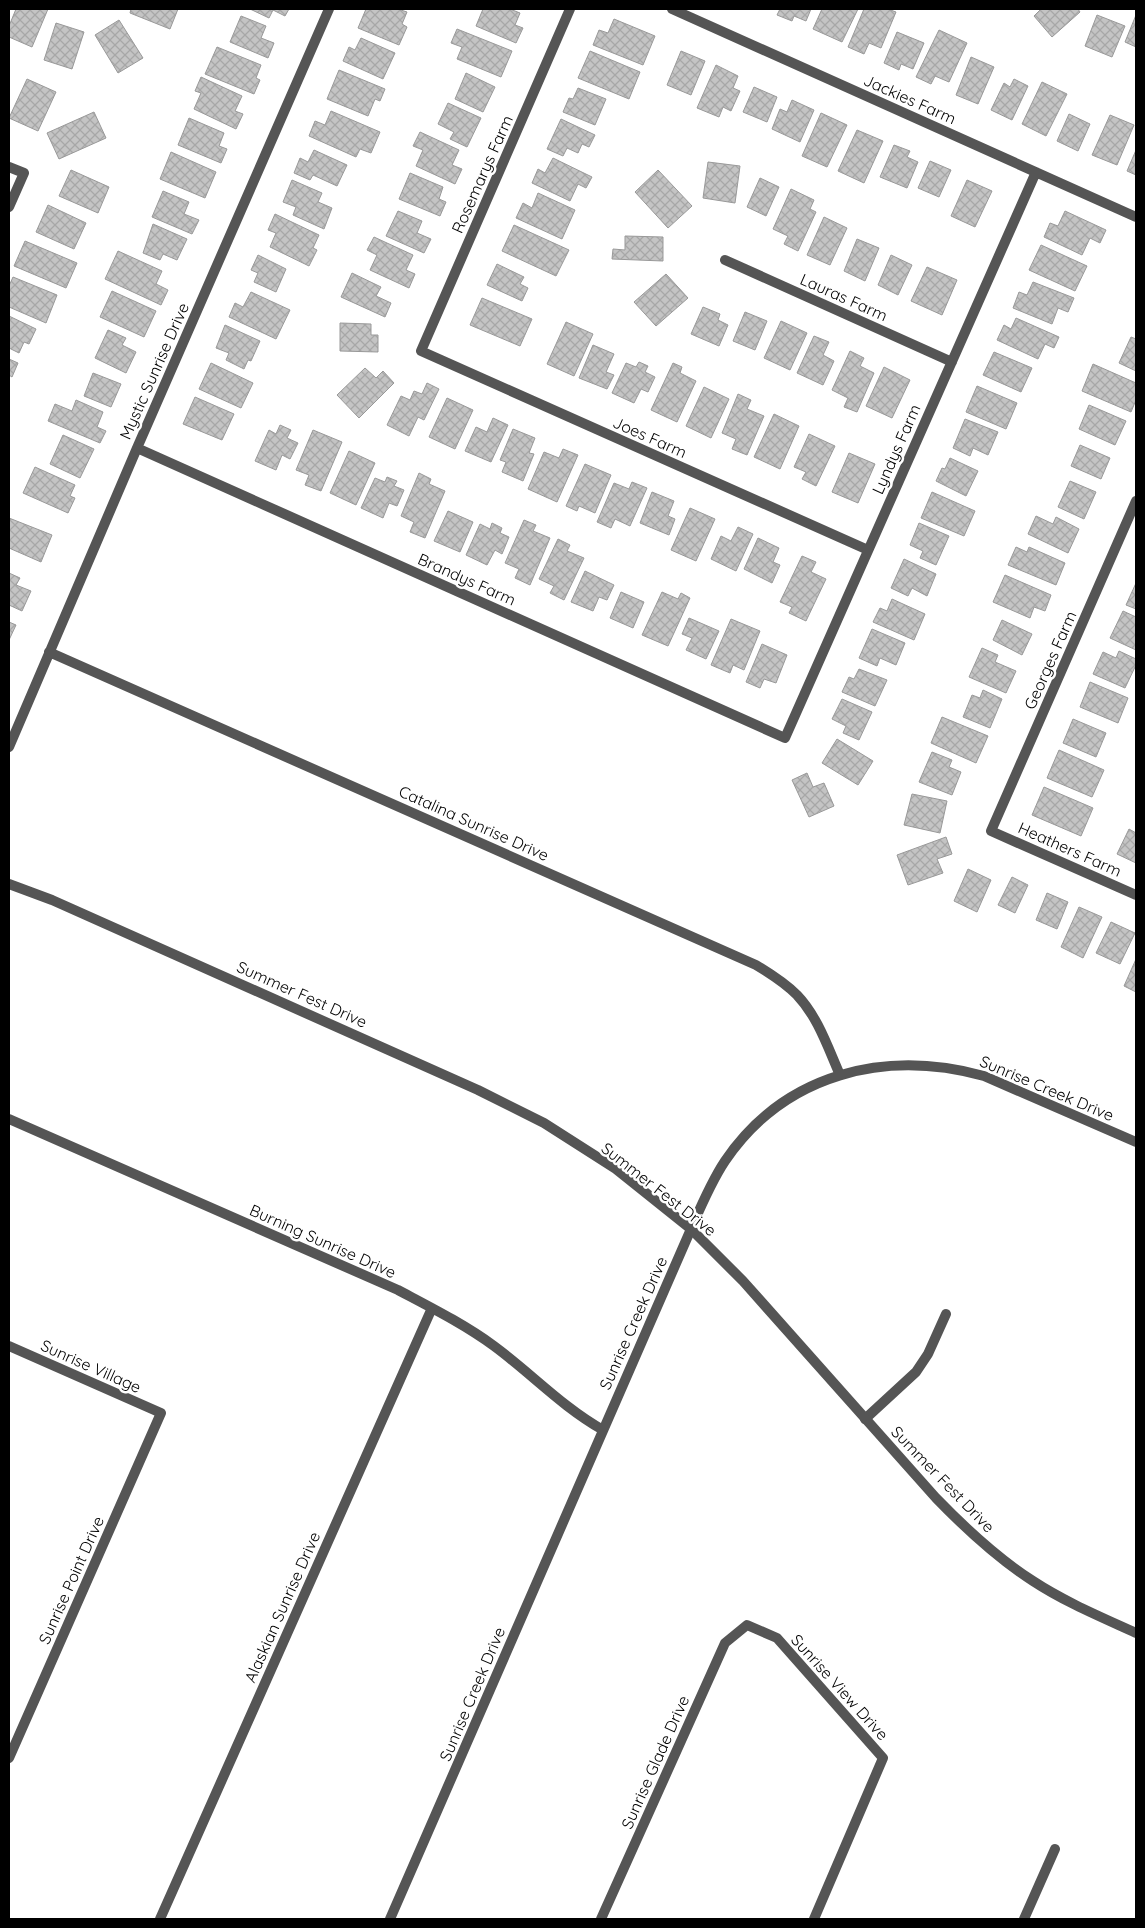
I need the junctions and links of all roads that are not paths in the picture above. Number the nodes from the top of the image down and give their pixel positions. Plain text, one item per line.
1 (329, 9) edge
2 (570, 9) edge
3 (672, 9) edge
4 (9, 167) edge
5 (1036, 172) junction
6 (9, 207) edge
7 (1136, 217) edge
8 (724, 260) dead end
9 (421, 351) joint
10 (952, 362) junction
11 (137, 448) junction
12 (1136, 501) edge
13 (868, 550) junction
14 (50, 652) junction
15 (784, 738) joint
16 (9, 747) edge
17 (991, 831) joint
18 (9, 884) edge
19 (1136, 895) edge
20 (840, 1075) junction
21 (9, 1119) edge
22 (1136, 1142) edge
23 (691, 1229) junction
24 (432, 1308) junction
25 (946, 1314) dead end
26 (9, 1346) edge
27 (161, 1413) joint
28 (865, 1419) junction
29 (603, 1430) junction
30 (747, 1625) joint
31 (1136, 1633) edge
32 (9, 1758) edge
33 (1055, 1849) dead end
34 (160, 1919) edge
35 (390, 1919) edge
36 (602, 1919) edge
37 (814, 1919) edge
38 (1024, 1919) edge

1 - 11 street, Mystic Sunrise Drive
2 - 9 street, Rosemarys Farm
3 - 5 street, Jackies Farm
4 - 6 street
5 - 7 street, Jackies Farm
5 - 10 street, Lyndys Farm
8 - 10 street, Lauras Farm
9 - 13 street, Joes Farm
10 - 13 street, Lyndys Farm
11 - 14 street, Mystic Sunrise Drive
11 - 15 street, Brandys Farm
12 - 17 street, Georges Farm
13 - 15 street, Lyndys Farm
14 - 16 street, Mystic Sunrise Drive
14 - 20 street, Catalina Sunrise Drive
17 - 19 street, Heathers Farm
18 - 23 street, Summer Fest Drive
20 - 22 street, Sunrise Creek Drive
20 - 23 street, Sunrise Creek Drive
21 - 24 street, Burning Sunrise Drive
23 - 28 street, Summer Fest Drive
23 - 29 street, Sunrise Creek Drive
24 - 29 street, Burning Sunrise Drive
24 - 34 street, Alaskian Sunrise Drive
25 - 28 street
26 - 27 street, Sunrise Village
27 - 32 street, Sunrise Point Drive
28 - 31 street, Summer Fest Drive
29 - 35 street, Sunrise Creek Drive
30 - 36 street, Sunrise Glade Drive
30 - 37 street, Sunrise View Drive
33 - 38 street

